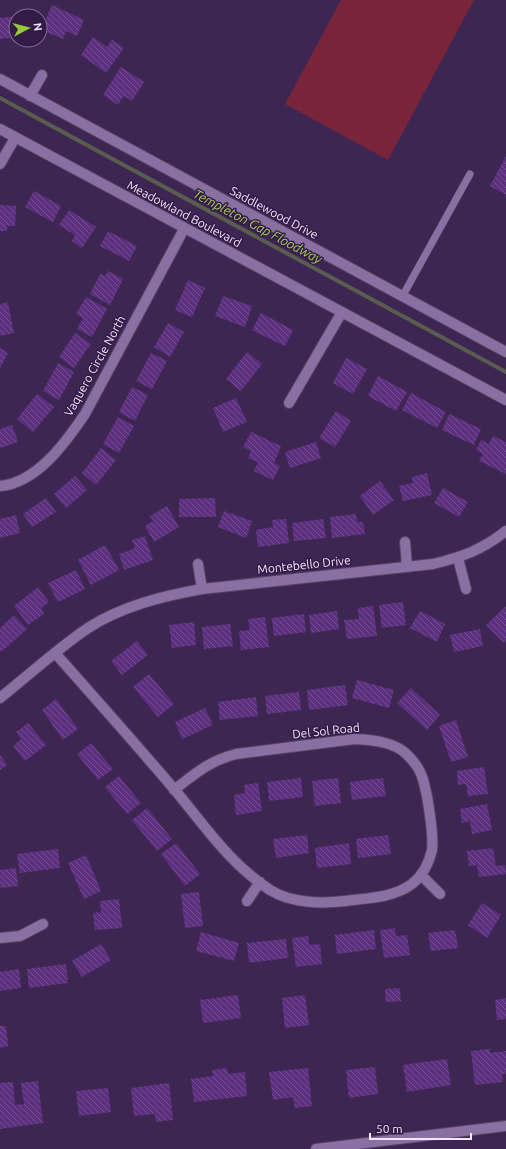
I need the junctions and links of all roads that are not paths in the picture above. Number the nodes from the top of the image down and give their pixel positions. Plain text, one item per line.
1 (42, 75) dead end
2 (0, 79) edge
3 (30, 96) junction
4 (0, 129) edge
5 (15, 138) junction
6 (0, 164) edge
7 (470, 174) dead end
8 (184, 229) junction
9 (402, 297) junction
10 (342, 312) junction
11 (506, 352) edge
12 (506, 400) edge
13 (289, 403) dead end
14 (0, 486) edge
15 (506, 531) edge
16 (405, 542) dead end
17 (458, 558) junction
18 (198, 564) dead end
19 (407, 567) junction
20 (202, 589) junction
21 (466, 589) dead end
22 (55, 653) junction
23 (0, 698) edge
24 (174, 790) junction
25 (421, 875) junction
26 (260, 882) junction
27 (440, 894) dead end
28 (247, 902) dead end
29 (43, 924) dead end
30 (0, 938) edge
31 (506, 1126) edge
32 (316, 1149) edge

1 - 3 street
2 - 3 street, Saddlewood Drive
3 - 9 street, Saddlewood Drive
4 - 5 street, Meadowland Boulevard
5 - 6 street
5 - 8 street, Meadowland Boulevard
7 - 9 lane
8 - 10 street, Meadowland Boulevard
8 - 14 street, Vaquero Circle North
9 - 11 street, Saddlewood Drive
10 - 12 street, Meadowland Boulevard
10 - 13 street
15 - 17 street, Montebello Drive
16 - 19 street
17 - 19 street, Montebello Drive
17 - 21 street
18 - 20 street
19 - 20 street, Montebello Drive
20 - 22 street, Montebello Drive
22 - 23 street, Montebello Drive
22 - 24 street, Del Sol Road
24 - 25 street, Del Sol Road
24 - 26 street, Del Sol Road
25 - 26 street, Del Sol Road
25 - 27 street
26 - 28 street
29 - 30 street
31 - 32 street

